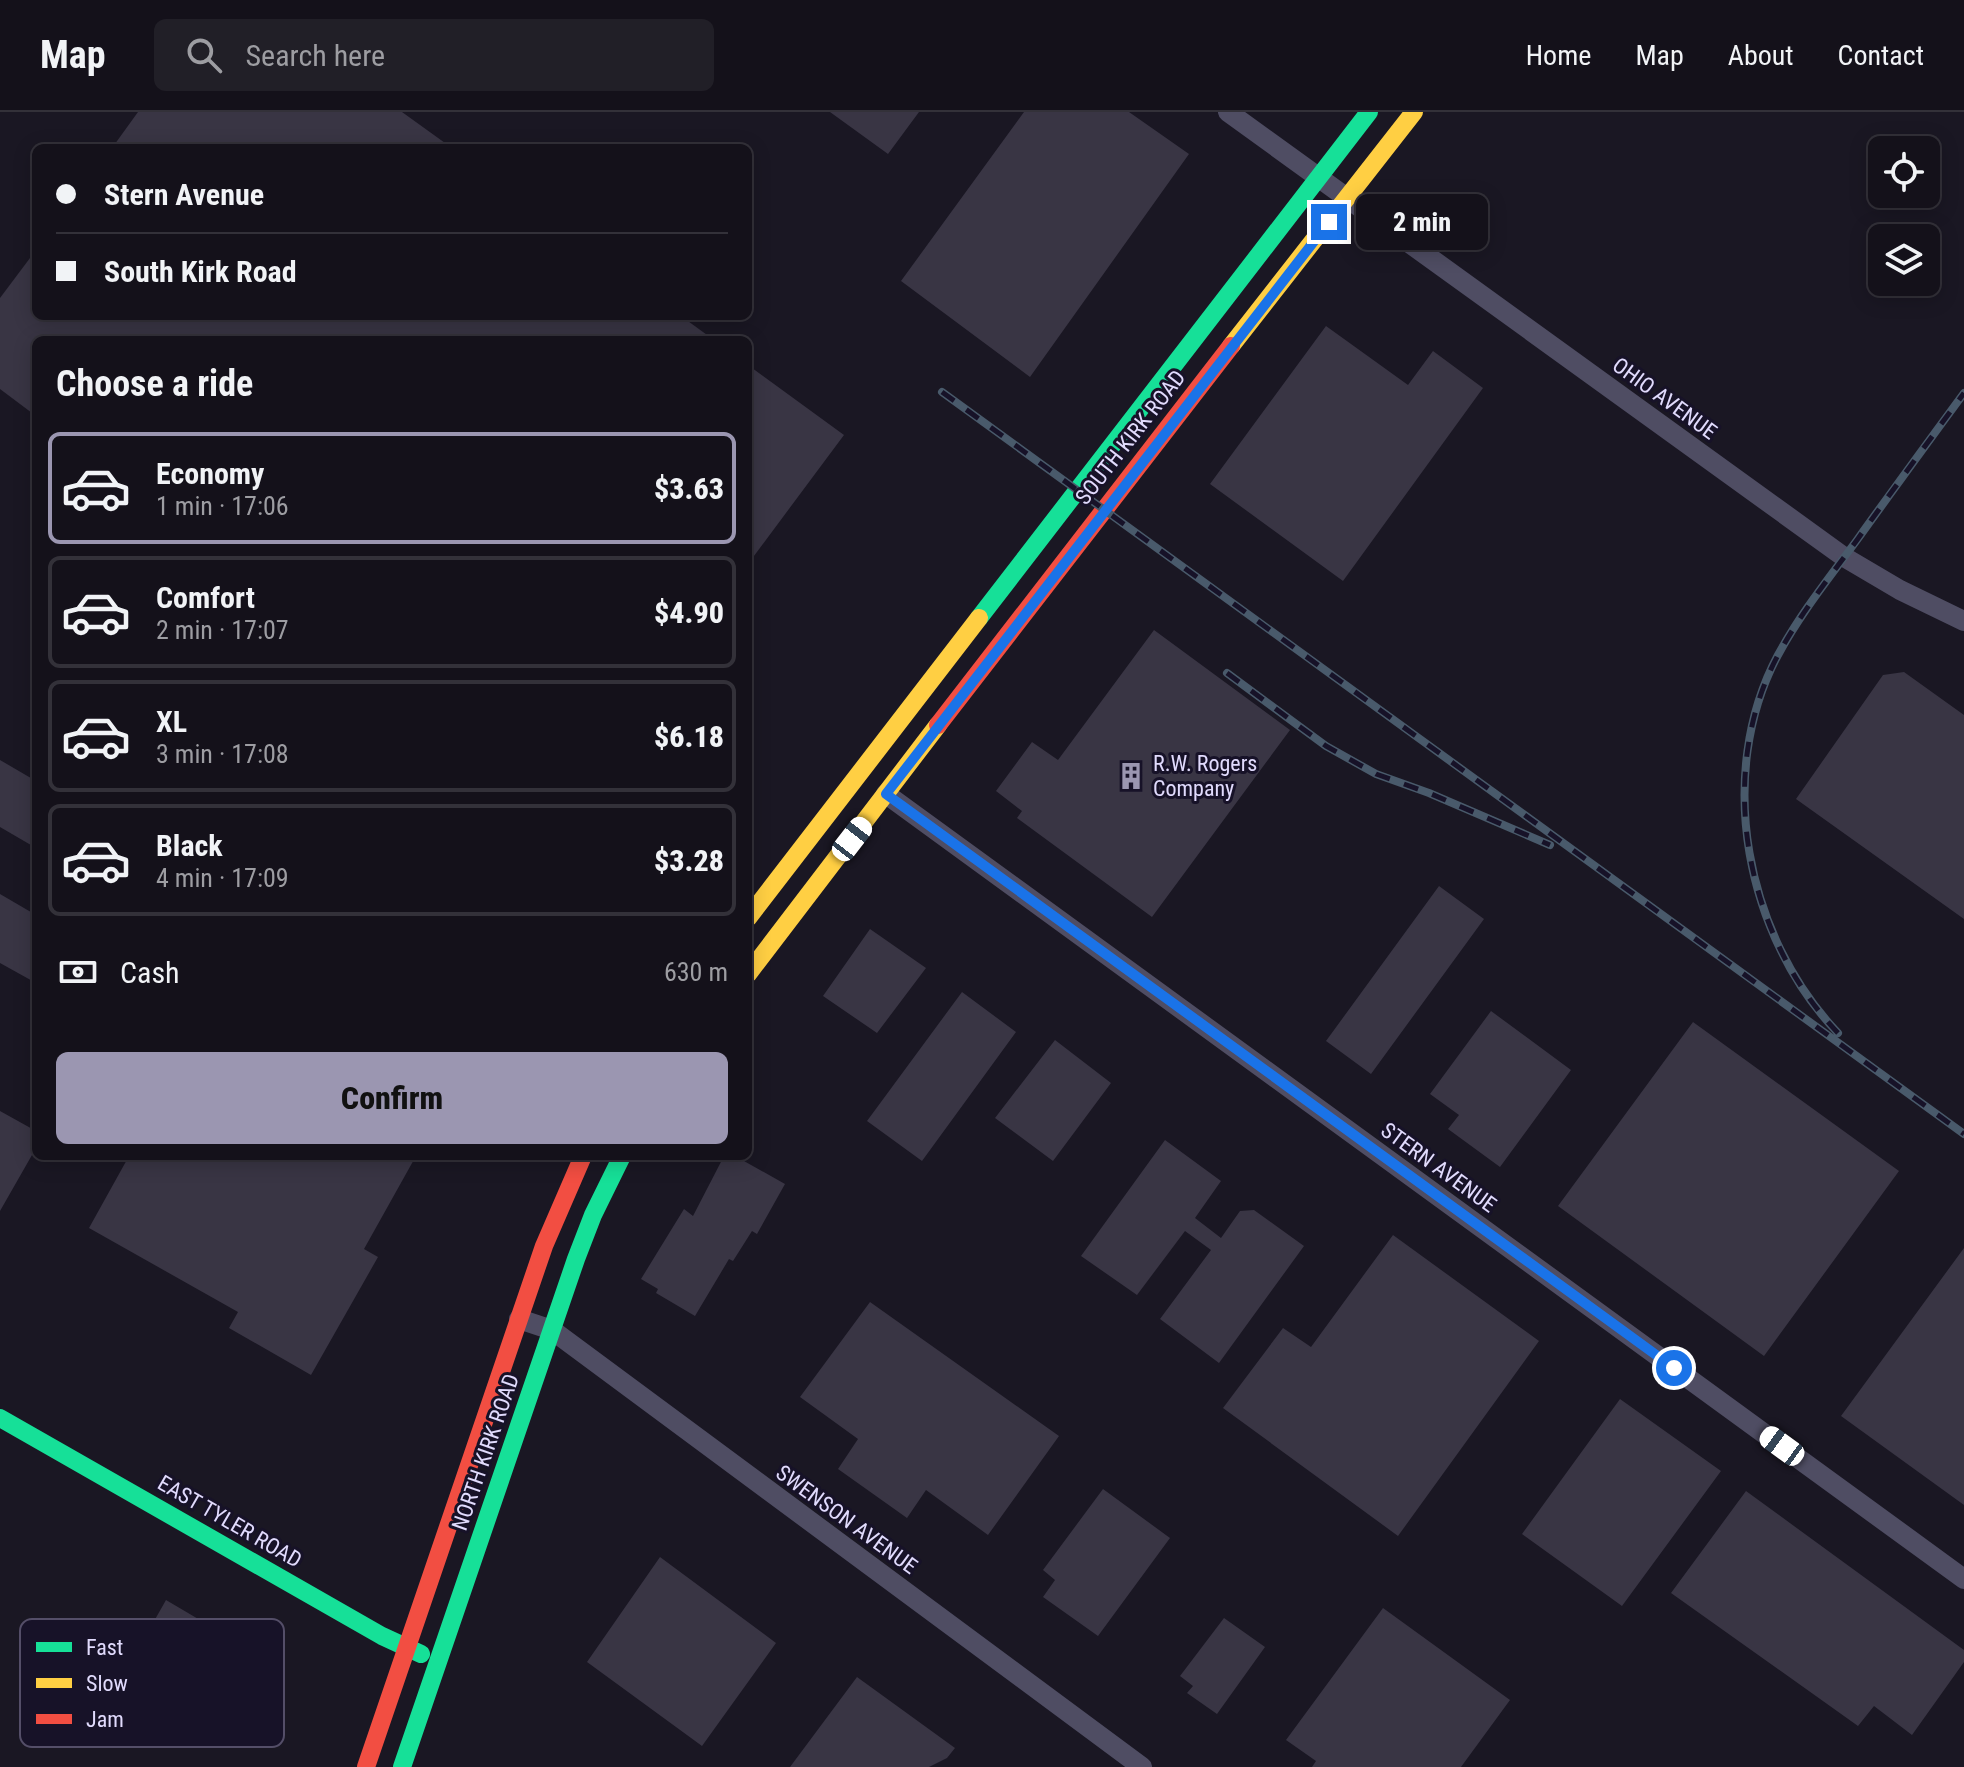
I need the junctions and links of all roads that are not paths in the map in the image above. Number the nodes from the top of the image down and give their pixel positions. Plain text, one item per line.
1 (1228, 112) edge
2 (1369, 112) edge
3 (1414, 112) edge
4 (1319, 177) junction
5 (1347, 198) junction
6 (1964, 621) edge
7 (886, 794) junction
8 (752, 913) edge
9 (752, 969) edge
10 (581, 1160) edge
11 (620, 1160) edge
12 (519, 1319) junction
13 (552, 1330) junction
14 (0, 1418) edge
15 (1964, 1579) edge
16 (406, 1648) junction
17 (438, 1660) junction
18 (366, 1767) edge
19 (402, 1767) edge
20 (1142, 1767) edge

1 - 4 street, OHIO AVENUE
2 - 4 main road, SOUTH KIRK ROAD
3 - 5 main road, SOUTH KIRK ROAD
4 - 5 street, OHIO AVENUE
4 - 8 main road, SOUTH KIRK ROAD
5 - 6 street, OHIO AVENUE
5 - 7 main road, SOUTH KIRK ROAD
7 - 9 main road
7 - 15 street, STERN AVENUE
10 - 12 main road, NORTH KIRK ROAD
11 - 13 main road, NORTH KIRK ROAD
12 - 13 street, SWENSON AVENUE
12 - 16 main road, NORTH KIRK ROAD
13 - 17 main road, NORTH KIRK ROAD
13 - 20 street, SWENSON AVENUE
14 - 16 main road, EAST TYLER ROAD
16 - 17 main road, EAST TYLER ROAD
16 - 18 main road, NORTH KIRK ROAD
17 - 19 main road, NORTH KIRK ROAD

